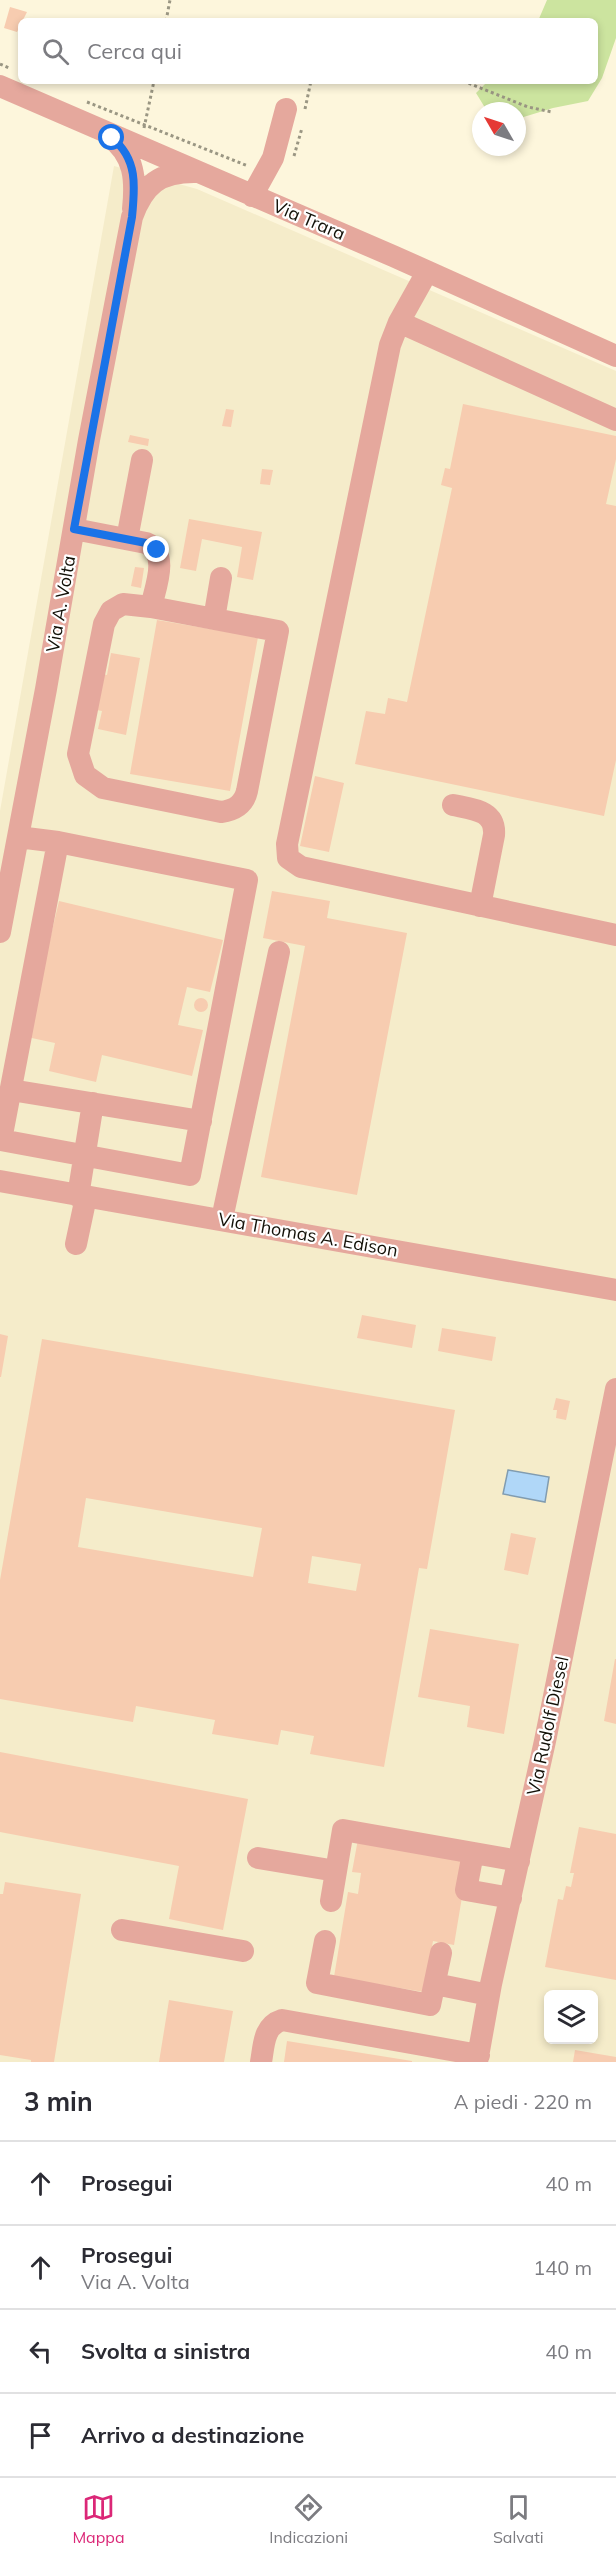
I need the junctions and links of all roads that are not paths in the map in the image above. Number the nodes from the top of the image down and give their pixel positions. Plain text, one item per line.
1 (0, 86) edge
2 (286, 109) dead end
3 (80, 110) junction
4 (194, 172) junction
5 (252, 196) junction
6 (132, 217) junction
7 (428, 272) junction
8 (399, 322) junction
9 (616, 356) edge
10 (616, 420) edge
11 (142, 460) dead end
12 (74, 529) junction
13 (127, 539) junction
14 (221, 578) dead end
15 (151, 607) junction
16 (214, 619) junction
17 (453, 805) dead end
18 (18, 837) junction
19 (58, 842) junction
20 (480, 906) junction
21 (0, 932) edge
22 (616, 935) edge
23 (279, 952) dead end
24 (11, 1090) junction
25 (93, 1103) junction
26 (201, 1121) junction
27 (84, 1155) junction
28 (0, 1181) edge
29 (82, 1197) junction
30 (222, 1219) junction
31 (76, 1244) dead end
32 (616, 1290) edge
33 (616, 1389) edge
34 (473, 1853) junction
35 (258, 1858) dead end
36 (519, 1861) junction
37 (336, 1870) junction
38 (511, 1898) junction
39 (331, 1901) dead end
40 (122, 1930) dead end
41 (325, 1941) dead end
42 (243, 1951) dead end
43 (441, 1953) dead end
44 (435, 1984) junction
45 (489, 1995) junction
46 (452, 2056) edge
47 (478, 2059) edge
48 (261, 2062) edge

1 - 3 street, Via Trara
2 - 5 street
3 - 4 street, Via Trara
3 - 6 street
4 - 5 street, Via Trara
4 - 6 street, Via A. Volta
5 - 7 street, Via Trara
6 - 12 street, Via A. Volta
7 - 8 street
7 - 9 street, Via Trara
8 - 10 street
8 - 20 street
11 - 13 street
12 - 13 street
12 - 18 street, Via A. Volta
13 - 15 street
14 - 16 street
15 - 16 street
15 - 16 street
17 - 20 street
18 - 19 street
18 - 21 street, Via A. Volta
19 - 24 street
19 - 26 street
20 - 22 street
23 - 30 street
24 - 25 street
24 - 27 street
25 - 26 street
25 - 27 street
26 - 27 street
27 - 29 street
28 - 29 street, Via Thomas A. Edison
29 - 30 street, Via Thomas A. Edison
29 - 31 street
30 - 32 street, Via Thomas A. Edison
33 - 36 street, Via Rudolf Diesel
34 - 36 street
34 - 37 street
34 - 38 street
35 - 37 street
36 - 38 street, Via Rudolf Diesel
37 - 39 street
38 - 45 street, Via Rudolf Diesel
40 - 42 street
41 - 44 street
43 - 44 street
44 - 45 street
45 - 47 street, Via Rudolf Diesel
46 - 47 street
46 - 48 street

